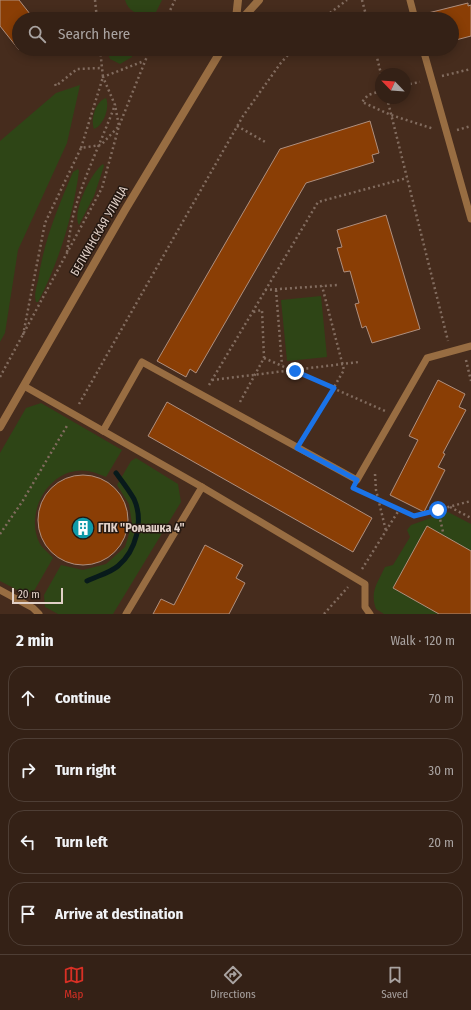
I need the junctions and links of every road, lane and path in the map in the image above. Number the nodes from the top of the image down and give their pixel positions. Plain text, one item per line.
1 (95, 0) edge
2 (175, 0) edge
3 (238, 0) edge
4 (259, 0) edge
5 (347, 0) edge
6 (362, 0) edge
7 (410, 0) edge
8 (96, 12) edge
9 (169, 12) edge
10 (237, 12) edge
11 (248, 12) edge
12 (331, 12) edge
13 (365, 12) edge
14 (413, 12) edge
15 (101, 56) edge
16 (146, 56) edge
17 (218, 56) edge
18 (287, 56) edge
19 (376, 56) edge
20 (425, 56) edge
21 (144, 61) junction
22 (102, 68) junction
23 (379, 68) edge
24 (103, 77) junction
25 (55, 84) dead end
26 (375, 93) edge
27 (388, 104) edge
28 (115, 105) junction
29 (391, 115) junction
30 (119, 126) junction
31 (237, 126) junction
32 (447, 134) junction
33 (267, 144) dead end
34 (101, 145) junction
35 (81, 148) junction
36 (407, 178) junction
37 (471, 219) edge
38 (66, 255) junction
39 (338, 285) dead end
40 (322, 286) junction
41 (265, 290) junction
42 (276, 290) junction
43 (253, 312) junction
44 (22, 338) junction
45 (467, 347) edge
46 (451, 351) junction
47 (264, 358) junction
48 (359, 362) dead end
49 (344, 364) junction
50 (282, 365) junction
51 (295, 371) junction
52 (254, 375) junction
53 (0, 377) edge
54 (212, 380) junction
55 (471, 381) edge
56 (24, 386) junction
57 (334, 388) junction
58 (202, 396) junction
59 (234, 413) junction
60 (73, 414) junction
61 (394, 415) junction
62 (0, 427) edge
63 (103, 431) junction
64 (297, 448) junction
65 (375, 472) dead end
66 (357, 480) junction
67 (202, 487) junction
68 (380, 500) junction
69 (471, 501) edge
70 (449, 507) junction
71 (398, 510) junction
72 (438, 510) junction
73 (471, 518) edge
74 (386, 530) junction
75 (443, 532) dead end
76 (0, 534) edge
77 (356, 579) junction
78 (0, 590) edge
79 (39, 614) edge
80 (126, 614) edge
81 (324, 614) edge
82 (370, 614) edge

1 - 8 path
2 - 9 path
3 - 10 street
4 - 11 street
5 - 12 path
6 - 13 path
7 - 14 lane
15 - 22 path
16 - 21 path
17 - 56 street, БЕЛКИНСКАЯ УЛИЦА
18 - 31 path
19 - 23 path
20 - 32 lane
21 - 24 path
21 - 30 path
22 - 24 path
22 - 25 path
24 - 28 path
24 - 35 path
26 - 29 path
27 - 29 path
28 - 30 path
28 - 34 path
29 - 32 path
29 - 36 path
30 - 34 path
30 - 38 path
31 - 33 path
31 - 60 path
32 - 37 lane
34 - 35 path
34 - 38 path
35 - 44 path
36 - 41 path
36 - 46 path
38 - 44 path
39 - 40 path
40 - 42 path
40 - 49 path
41 - 42 path
41 - 43 path
42 - 50 path
43 - 47 path
43 - 54 path
44 - 53 path
45 - 46 lane
45 - 55 path
46 - 61 lane
47 - 50 path
47 - 52 path
48 - 49 path
49 - 51 path
49 - 57 path
50 - 51 path
51 - 52 path
51 - 57 path
52 - 54 path
52 - 59 path
54 - 58 path
56 - 60 lane
56 - 62 street, БЕЛКИНСКАЯ УЛИЦА
57 - 61 path
57 - 64 path
58 - 59 lane
58 - 63 lane
59 - 64 lane
60 - 63 lane
60 - 76 path
61 - 66 lane
63 - 67 lane
64 - 66 lane
65 - 68 path
66 - 68 path
67 - 77 lane
67 - 80 lane
68 - 71 path
68 - 74 path
69 - 70 path
70 - 72 path
70 - 73 path
71 - 72 path
71 - 74 path
72 - 75 path
74 - 77 path
77 - 81 path
77 - 82 lane
78 - 79 lane

